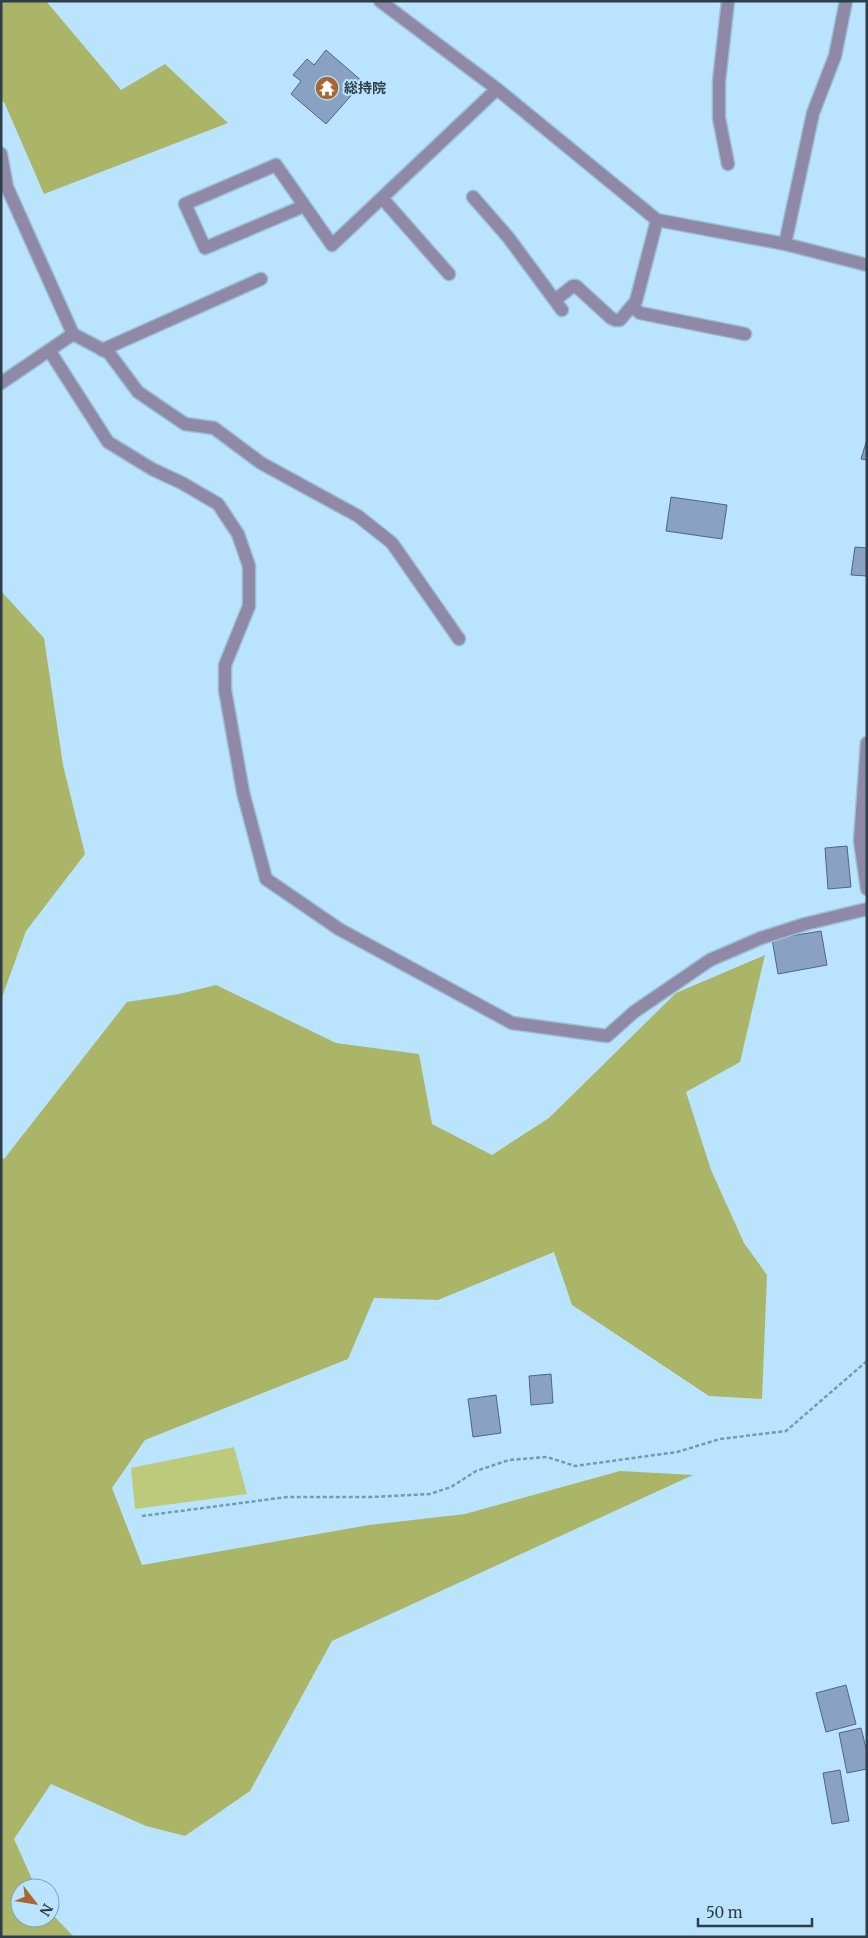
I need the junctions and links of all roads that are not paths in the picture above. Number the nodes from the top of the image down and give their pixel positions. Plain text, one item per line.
1 (380, 1) edge
2 (390, 1) edge
3 (728, 1) edge
4 (846, 1) edge
5 (396, 13) junction
6 (497, 89) junction
7 (1, 154) edge
8 (728, 164) dead end
9 (382, 198) junction
10 (472, 198) dead end
11 (304, 206) junction
12 (657, 220) junction
13 (786, 244) junction
14 (867, 265) edge
15 (449, 274) dead end
16 (261, 279) dead end
17 (633, 307) junction
18 (73, 334) junction
19 (745, 334) dead end
20 (49, 350) junction
21 (102, 350) junction
22 (1, 383) edge
23 (459, 639) dead end
24 (867, 743) edge
25 (867, 889) edge
26 (867, 909) edge

1 - 5 street
2 - 5 street
3 - 8 street
4 - 13 street
5 - 6 street
6 - 9 street
6 - 12 street
7 - 18 street
9 - 11 street
9 - 15 street
10 - 17 street
11 - 11 street
12 - 13 street
12 - 17 street
13 - 14 street
16 - 21 street
17 - 19 street
18 - 20 street
18 - 21 street
20 - 22 street
20 - 26 street
21 - 23 street
24 - 25 street

